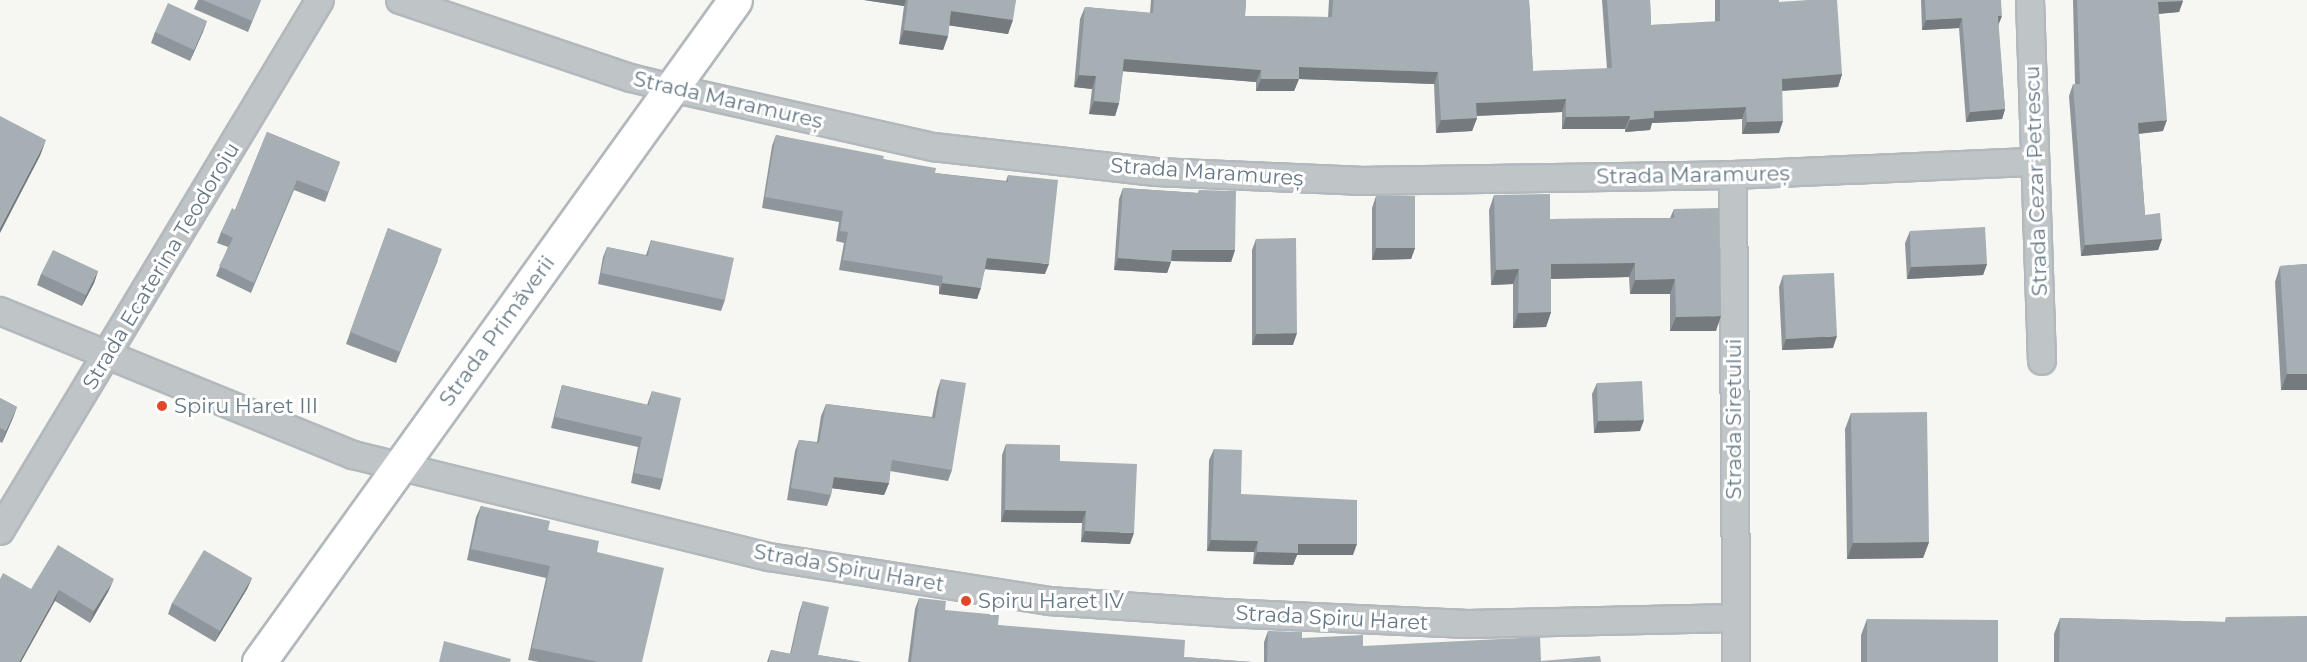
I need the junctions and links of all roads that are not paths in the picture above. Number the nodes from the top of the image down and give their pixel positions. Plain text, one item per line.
1 (320, 0) edge
2 (400, 0) edge
3 (735, 0) edge
4 (2030, 0) edge
5 (671, 88) junction
6 (2035, 162) junction
7 (1733, 175) junction
8 (0, 311) edge
9 (106, 357) junction
10 (2042, 362) dead end
11 (400, 465) junction
12 (0, 531) edge
13 (1735, 618) junction
14 (259, 662) edge
15 (1736, 662) edge

1 - 9 street, Strada Ecaterina Teodoroiu
2 - 5 street, Strada Maramureș
3 - 5 main road, Strada Primăverii
4 - 6 street, Strada Cezar Petrescu
5 - 7 street, Strada Maramureș
5 - 11 main road, Strada Primăverii
6 - 7 street, Strada Maramureș
6 - 10 street, Strada Cezar Petrescu
7 - 13 street, Strada Siretului
8 - 9 street, Strada Spiru Haret
9 - 11 street, Strada Spiru Haret
9 - 12 street, Strada Ecaterina Teodoroiu
11 - 13 street, Strada Spiru Haret
11 - 14 main road, Strada Primăverii
13 - 15 street, Strada Siretului

